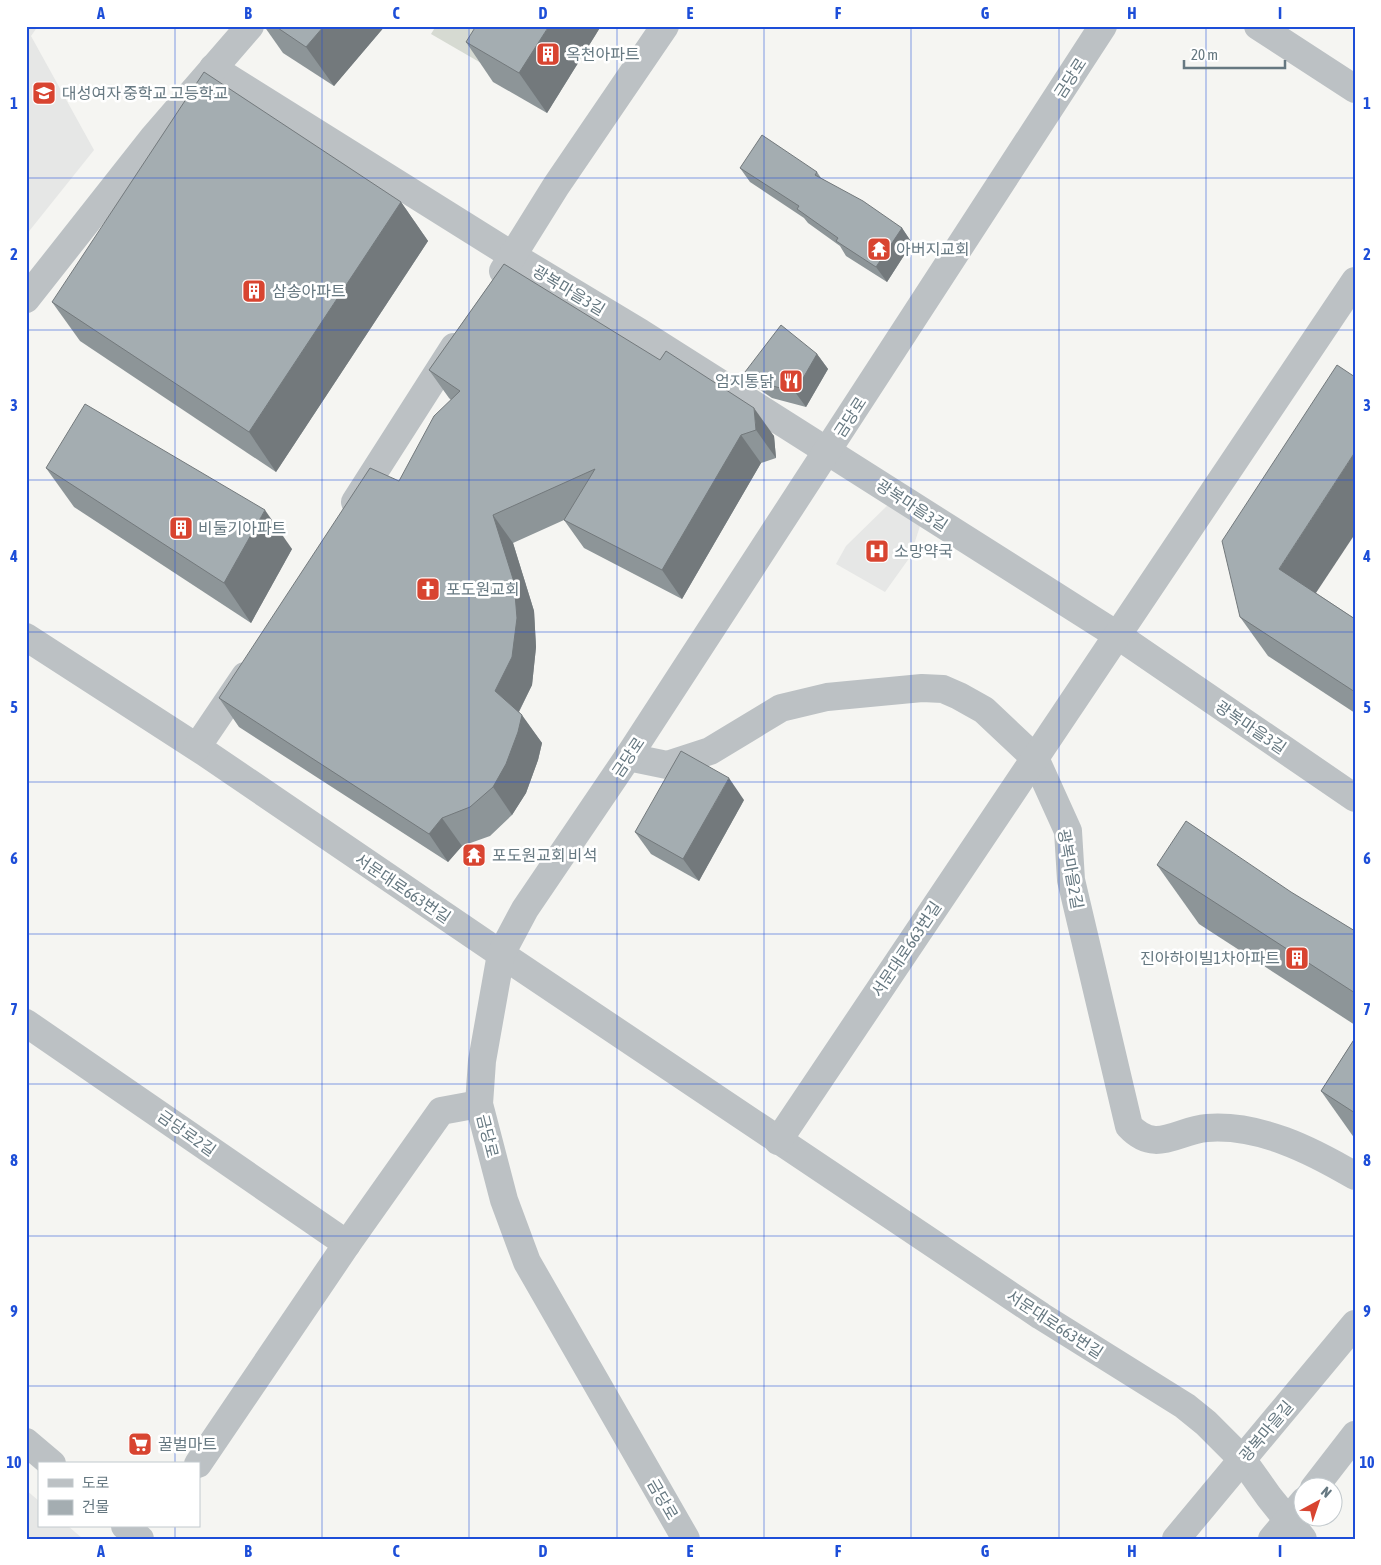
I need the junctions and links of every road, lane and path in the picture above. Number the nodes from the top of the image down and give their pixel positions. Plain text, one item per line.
1 (250, 26) edge
2 (665, 26) edge
3 (1103, 26) edge
4 (1258, 26) edge
5 (213, 68) junction
6 (1355, 89) edge
7 (513, 256) junction
8 (1355, 281) edge
9 (492, 289) edge
10 (26, 299) edge
11 (466, 329) edge
12 (828, 451) junction
13 (340, 526) edge
14 (1117, 635) junction
15 (26, 637) edge
16 (257, 656) edge
17 (197, 747) junction
18 (628, 757) junction
19 (1035, 758) junction
20 (1355, 798) edge
21 (501, 954) junction
22 (26, 1023) edge
23 (479, 1104) junction
24 (778, 1141) junction
25 (1355, 1176) edge
26 (347, 1244) junction
27 (1355, 1324) edge
28 (1355, 1435) edge
29 (26, 1442) edge
30 (1242, 1459) junction
31 (50, 1462) edge
32 (199, 1462) edge
33 (1322, 1478) edge
34 (1291, 1525) edge
35 (127, 1528) edge
36 (154, 1528) edge
37 (140, 1539) edge
38 (146, 1539) edge
39 (686, 1539) edge
40 (1176, 1539) edge

1 - 5 street
2 - 7 street
3 - 12 street, 금당로
4 - 6 street
5 - 7 street, 광복마을3길
5 - 10 street
7 - 9 street
7 - 12 street, 광복마을3길
8 - 14 street, 서문대로663번길
11 - 13 street
12 - 14 street, 광복마을3길
12 - 18 street, 금당로
14 - 19 street, 서문대로663번길
14 - 20 street, 광복마을3길
15 - 17 street, 서문대로663번길
16 - 17 street
17 - 21 street, 서문대로663번길
18 - 19 street, 광복마을2길
18 - 21 street, 금당로
19 - 24 street, 서문대로663번길
19 - 25 street, 광복마을2길
21 - 23 street, 금당로
21 - 24 street, 서문대로663번길
22 - 26 street, 금당로2길
23 - 26 street
23 - 39 street, 금당로
24 - 30 street, 서문대로663번길
26 - 32 street
27 - 30 street, 광복마을길
28 - 33 street
29 - 31 street
30 - 34 street, 서문대로663번길
30 - 40 street, 광복마을길
35 - 37 street
36 - 38 street

